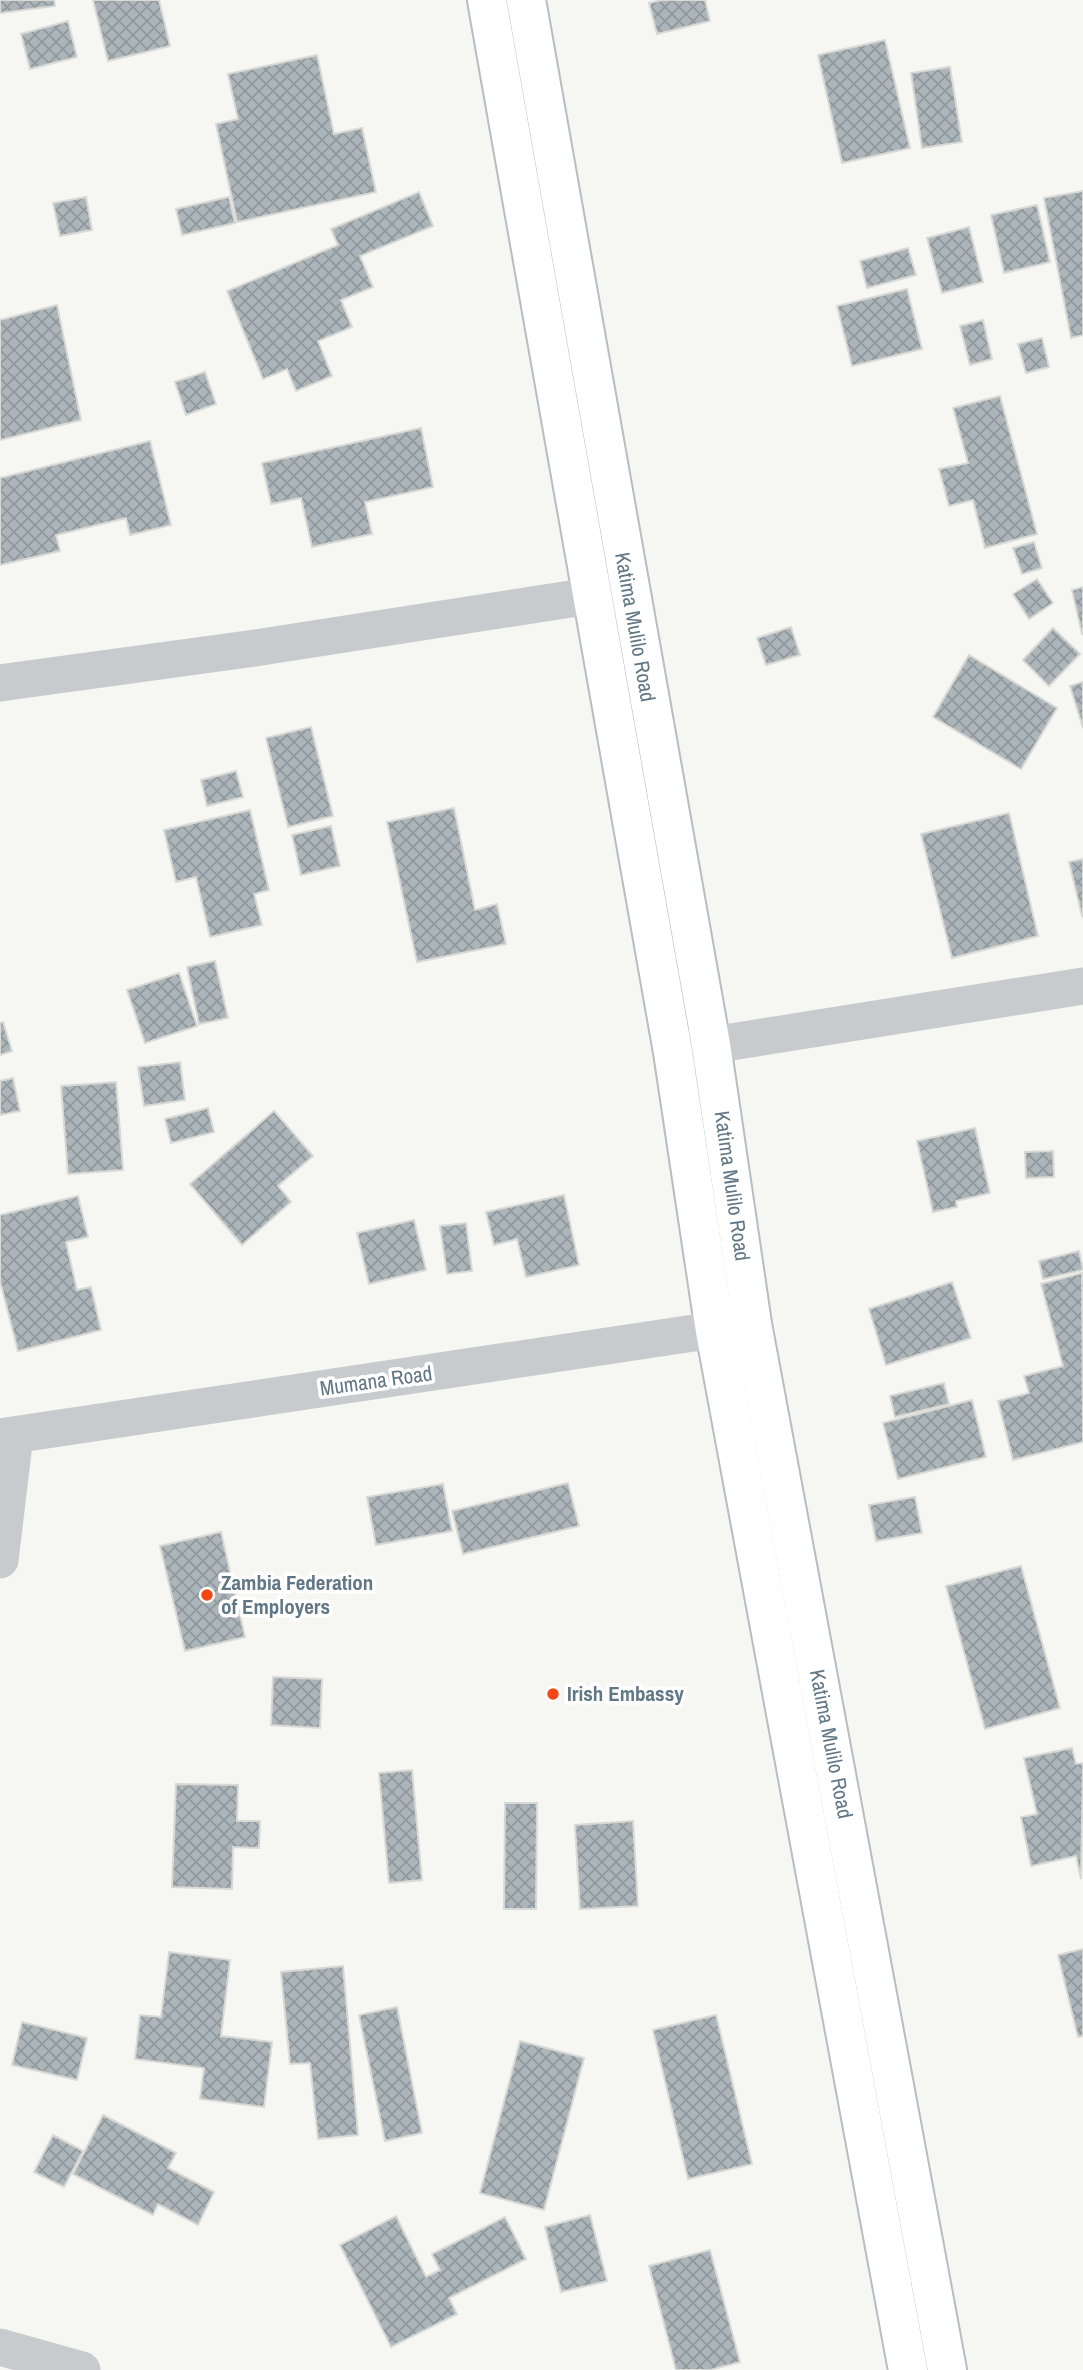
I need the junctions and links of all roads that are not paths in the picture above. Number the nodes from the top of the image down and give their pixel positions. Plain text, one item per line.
1 (487, 0) edge
2 (526, 0) edge
3 (628, 590) junction
4 (590, 597) junction
5 (0, 683) edge
6 (1083, 986) edge
7 (711, 1045) junction
8 (673, 1052) junction
9 (752, 1324) junction
10 (715, 1331) junction
11 (7, 1436) edge
12 (0, 1560) edge
13 (0, 2347) edge
14 (82, 2370) edge
15 (908, 2370) edge
16 (947, 2370) edge

1 - 4 main road, Katima Mulilo Road
2 - 3 main road, Katima Mulilo Road
3 - 4 street
3 - 7 main road, Katima Mulilo Road
4 - 5 street
4 - 8 main road, Katima Mulilo Road
6 - 7 street
7 - 8 street
7 - 9 main road, Katima Mulilo Road
8 - 10 main road, Katima Mulilo Road
9 - 10 street, Mumana Road
9 - 16 main road, Katima Mulilo Road
10 - 11 street, Mumana Road
10 - 15 main road, Katima Mulilo Road
11 - 12 street
13 - 14 street

